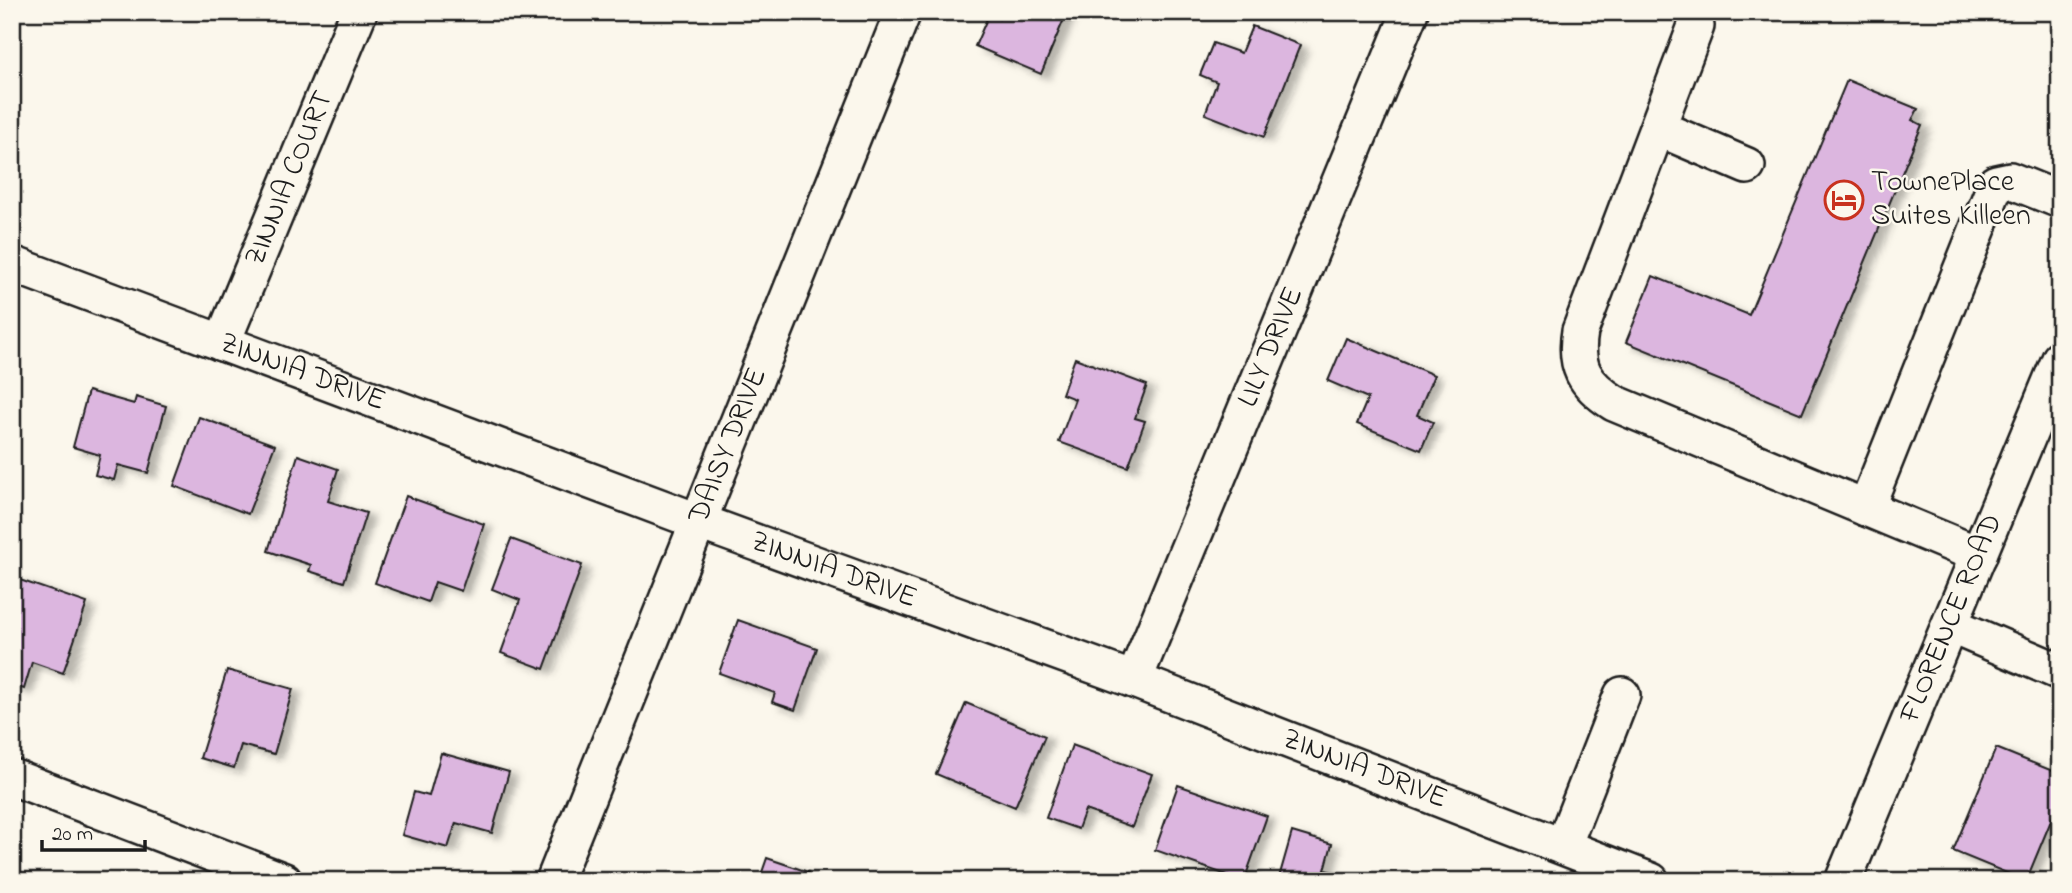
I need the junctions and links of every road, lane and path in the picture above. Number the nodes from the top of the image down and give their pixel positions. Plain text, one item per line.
1 (359, 12) edge
2 (903, 12) edge
3 (1410, 12) edge
4 (1696, 26) dead end
5 (1658, 128) junction
6 (1747, 166) dead end
7 (2060, 200) edge
8 (12, 264) edge
9 (222, 343) junction
10 (2060, 359) edge
11 (1866, 508) junction
12 (697, 521) junction
13 (1979, 555) junction
14 (1950, 625) junction
15 (2060, 671) edge
16 (1133, 680) junction
17 (1622, 695) dead end
18 (12, 777) edge
19 (1563, 846) junction
20 (284, 881) edge
21 (554, 881) edge
22 (1651, 881) edge
23 (1843, 881) edge

1 - 9 street, ZINNIA COURT
2 - 12 street, DAISY DRIVE
3 - 16 street, LILY DRIVE
4 - 5 street
5 - 6 street
5 - 11 street
7 - 11 street
8 - 9 street, ZINNIA DRIVE
9 - 12 street, ZINNIA DRIVE
10 - 13 street, FLORENCE ROAD
11 - 13 street
12 - 16 street, ZINNIA DRIVE
12 - 21 street, DAISY DRIVE
13 - 14 street, FLORENCE ROAD
14 - 15 street
14 - 23 street, FLORENCE ROAD
16 - 19 street, ZINNIA DRIVE
17 - 19 street
18 - 20 street
19 - 22 street, ZINNIA DRIVE

